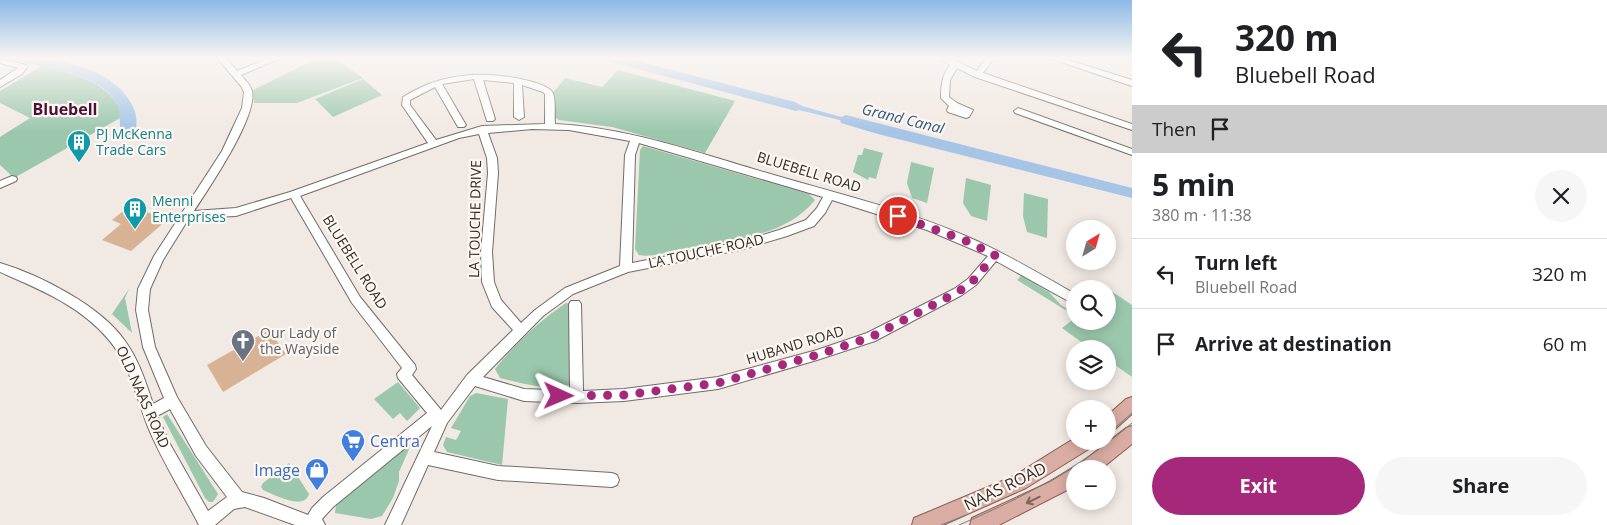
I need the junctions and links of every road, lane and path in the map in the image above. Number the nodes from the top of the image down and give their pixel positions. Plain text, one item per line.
1 (243, 82) edge
2 (440, 82) edge
3 (479, 82) edge
4 (518, 82) edge
5 (522, 82) edge
6 (946, 82) edge
7 (1000, 82) edge
8 (437, 83) junction
9 (1047, 98) junction
10 (954, 105) dead end
11 (1018, 111) dead end
12 (519, 117) dead end
13 (1035, 118) junction
14 (486, 124) junction
15 (461, 125) dead end
16 (550, 125) junction
17 (1132, 127) edge
18 (635, 139) junction
19 (434, 144) junction
20 (1132, 152) edge
21 (12, 178) dead end
22 (0, 185) edge
23 (294, 194) junction
24 (828, 196) junction
25 (186, 216) junction
26 (995, 255) junction
27 (0, 267) edge
28 (626, 268) junction
29 (1066, 295) edge
30 (575, 304) dead end
31 (520, 329) junction
32 (472, 379) junction
33 (577, 397) junction
34 (172, 401) junction
35 (1132, 404) edge
36 (150, 413) junction
37 (439, 417) junction
38 (1116, 418) edge
39 (1132, 434) edge
40 (1072, 450) edge
41 (426, 457) junction
42 (1099, 460) edge
43 (612, 480) dead end
44 (1066, 482) edge
45 (239, 500) junction
46 (206, 524) edge
47 (315, 524) edge
48 (394, 525) edge
49 (921, 525) edge
50 (979, 525) edge

1 - 25 street
2 - 8 street
3 - 14 street
4 - 12 street
5 - 16 street
6 - 10 street
7 - 9 street
8 - 15 street
8 - 19 street
9 - 13 street
9 - 17 street
11 - 13 street
13 - 20 street
14 - 16 street, BLUEBELL ROAD
14 - 19 street, BLUEBELL ROAD
14 - 31 street, LA TOUCHE DRIVE
16 - 18 street, BLUEBELL ROAD
18 - 24 street, BLUEBELL ROAD
18 - 28 street, LA TOUCHE ROAD
19 - 23 street, BLUEBELL ROAD
21 - 22 street
23 - 25 street, BLUEBELL ROAD
23 - 37 street, BLUEBELL ROAD
24 - 26 street, BLUEBELL ROAD
24 - 28 street, LA TOUCHE ROAD
25 - 34 street
26 - 29 street, BLUEBELL ROAD
26 - 33 street, HUBAND ROAD
27 - 36 street, OLD NAAS ROAD
28 - 31 street, LA TOUCHE ROAD
30 - 33 street
31 - 32 street, LA TOUCHE ROAD
32 - 33 street, HUBAND ROAD
32 - 37 street, LA TOUCHE ROAD
34 - 36 street
34 - 45 street
35 - 38 main road
36 - 46 street, OLD NAAS ROAD
37 - 41 street, LA TOUCHE ROAD
37 - 47 street, LA TOUCHE ROAD
39 - 42 main road
40 - 49 main road, NAAS ROAD
41 - 43 street
41 - 48 street, LA TOUCHE ROAD
44 -> 50 main road, NAAS ROAD
45 - 46 street
45 - 47 street

